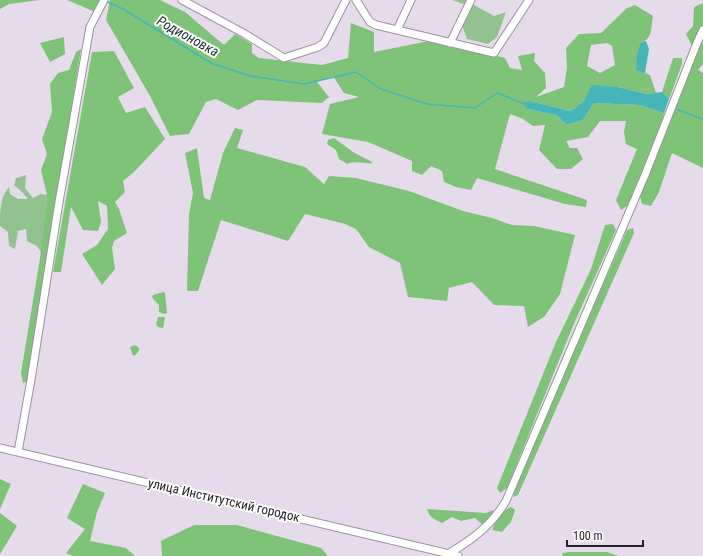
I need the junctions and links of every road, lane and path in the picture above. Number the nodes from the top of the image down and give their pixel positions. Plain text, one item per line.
1 (104, 0) edge
2 (346, 0) edge
3 (356, 0) edge
4 (411, 0) edge
5 (471, 0) edge
6 (529, 0) edge
7 (188, 1) edge
8 (396, 30) junction
9 (703, 30) edge
10 (450, 43) junction
11 (0, 448) edge
12 (18, 452) junction
13 (448, 554) junction
14 (458, 556) edge

1 - 12 street
2 - 7 street
3 - 8 street
4 - 8 street
5 - 10 street
6 - 10 street
8 - 10 street
9 - 13 street
11 - 12 street, улица Институтский городок
12 - 13 street, улица Институтский городок
13 - 14 street, улица Институтский городок

